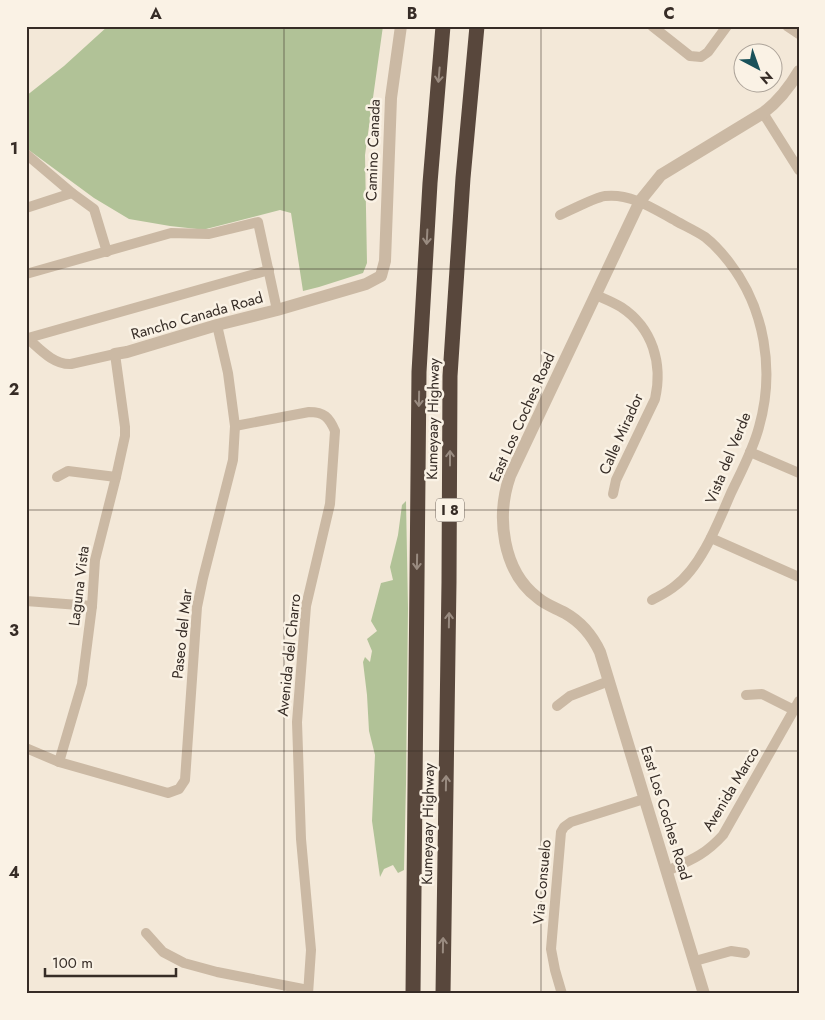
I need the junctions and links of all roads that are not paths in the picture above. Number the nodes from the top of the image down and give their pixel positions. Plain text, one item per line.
1 (401, 26) edge
2 (443, 26) edge
3 (477, 26) edge
4 (652, 26) edge
5 (727, 26) edge
6 (787, 26) edge
7 (799, 34) edge
8 (799, 71) edge
9 (763, 113) junction
10 (26, 154) edge
11 (799, 170) edge
12 (72, 193) junction
13 (640, 202) junction
14 (26, 208) edge
15 (560, 214) dead end
16 (107, 252) junction
17 (269, 270) junction
18 (26, 274) edge
19 (381, 276) joint
20 (596, 295) junction
21 (277, 310) junction
22 (217, 325) junction
23 (27, 337) edge
24 (115, 354) junction
25 (235, 426) junction
26 (750, 452) junction
27 (799, 473) edge
28 (57, 477) dead end
29 (116, 477) junction
30 (613, 494) dead end
31 (711, 538) junction
32 (799, 577) edge
33 (652, 600) dead end
34 (26, 601) edge
35 (92, 606) junction
36 (609, 681) junction
37 (746, 695) dead end
38 (557, 706) dead end
39 (796, 706) edge
40 (26, 748) edge
41 (59, 762) junction
42 (644, 799) junction
43 (667, 871) junction
44 (146, 933) dead end
45 (745, 953) dead end
46 (695, 961) junction
47 (308, 992) edge
48 (413, 994) edge
49 (443, 994) edge
50 (562, 994) edge
51 (704, 994) edge

1 - 19 street, Camino Canada
2 -> 48 highway, Kumeyaay Highway / I 8
49 -> 3 highway, Kumeyaay Highway / I 8
4 - 5 street
6 - 7 street
8 - 9 street, East Los Coches Road
9 - 11 street
9 - 13 street, East Los Coches Road
10 - 12 street
12 - 14 street
12 - 16 street
13 - 15 street, Vista del Verde
13 - 20 street, East Los Coches Road
13 - 26 street, Vista del Verde
16 - 17 street
16 - 18 street
17 - 21 street
17 - 23 street
19 - 21 street, Rancho Canada Road
20 - 30 street, Calle Mirador
20 - 36 street, East Los Coches Road
21 - 22 street, Rancho Canada Road
22 - 24 street, Rancho Canada Road
22 - 25 street, Paseo del Mar
23 - 24 street, Rancho Canada Road
24 - 29 street, Laguna Vista
25 - 41 street, Paseo del Mar
25 - 47 street, Avenida del Charro
26 - 27 street
26 - 31 street, Vista del Verde
28 - 29 street
29 - 35 street, Laguna Vista
31 - 32 street
31 - 33 street, Vista del Verde
34 - 35 street
35 - 41 street, Laguna Vista
36 - 38 street
36 - 42 street, East Los Coches Road
37 - 39 street
39 - 43 street, Avenida Marco
40 - 41 street, Paseo del Mar
42 - 43 street, East Los Coches Road
42 - 50 street, Via Consuelo
43 - 46 street, East Los Coches Road
44 - 47 street
45 - 46 street
46 - 51 street, East Los Coches Road

